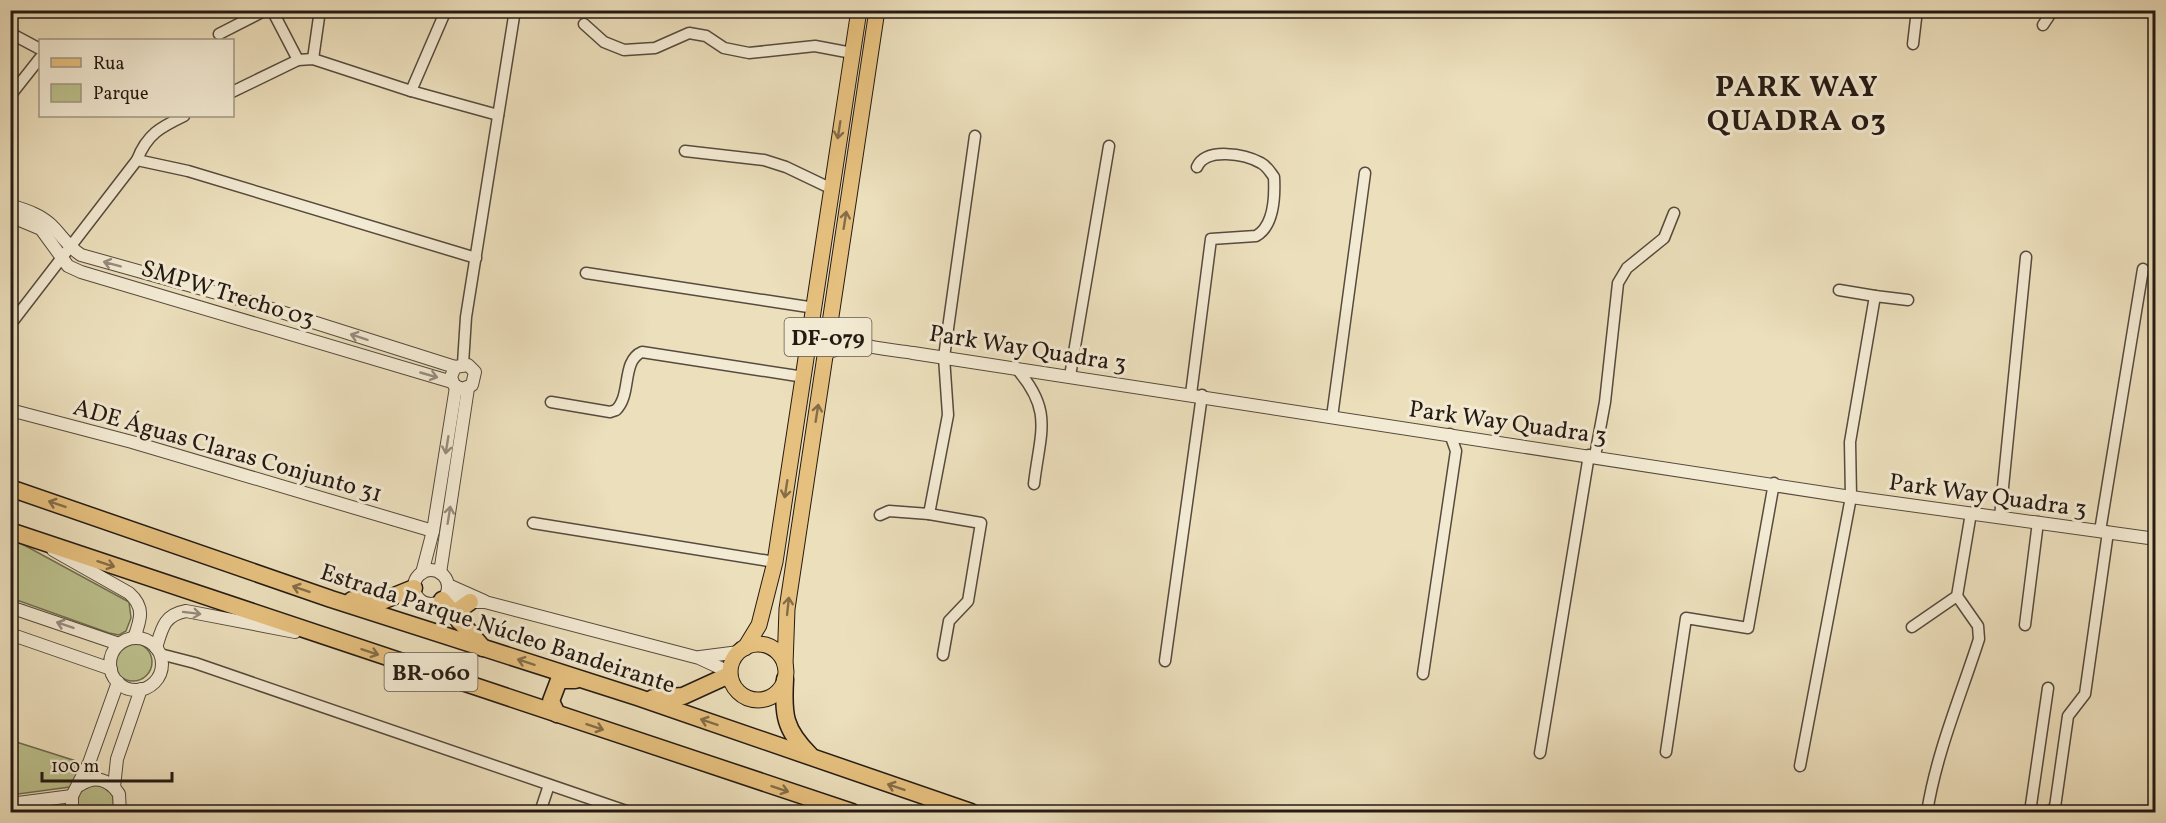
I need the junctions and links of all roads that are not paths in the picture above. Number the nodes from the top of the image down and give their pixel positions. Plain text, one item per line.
1 (266, 10) edge
2 (272, 10) edge
3 (320, 10) edge
4 (446, 10) edge
5 (515, 10) edge
6 (859, 10) edge
7 (877, 10) edge
8 (1917, 10) edge
9 (2053, 10) edge
10 (584, 24) dead end
11 (2043, 25) dead end
12 (10, 33) edge
13 (219, 34) dead end
14 (1913, 44) dead end
15 (39, 48) edge
16 (852, 53) junction
17 (39, 59) edge
18 (313, 59) junction
19 (298, 60) junction
20 (234, 91) edge
21 (411, 91) junction
22 (845, 92) junction
23 (864, 93) junction
24 (10, 96) edge
25 (498, 115) junction
26 (182, 117) edge
27 (975, 136) dead end
28 (1109, 146) dead end
29 (685, 151) dead end
30 (137, 160) junction
31 (1197, 167) dead end
32 (1365, 173) dead end
33 (830, 188) junction
34 (10, 205) edge
35 (1674, 213) dead end
36 (10, 216) edge
37 (69, 248) junction
38 (2026, 257) dead end
39 (476, 258) junction
40 (62, 259) junction
41 (2143, 269) dead end
42 (586, 273) dead end
43 (169, 279) junction
44 (1839, 290) dead end
45 (163, 295) junction
46 (1875, 296) junction
47 (1908, 300) dead end
48 (256, 304) junction
49 (815, 308) junction
50 (829, 322) junction
51 (252, 323) junction
52 (10, 325) edge
53 (855, 343) junction
54 (388, 346) junction
55 (827, 353) junction
56 (944, 357) junction
57 (382, 362) junction
58 (459, 366) junction
59 (1017, 368) junction
60 (1070, 376) junction
61 (804, 377) junction
62 (459, 386) junction
63 (1196, 395) junction
64 (551, 402) dead end
65 (10, 410) edge
66 (1332, 417) junction
67 (1450, 434) junction
68 (1467, 437) junction
69 (1456, 451) junction
70 (1592, 455) junction
71 (1774, 483) junction
72 (1034, 484) dead end
73 (10, 488) edge
74 (1851, 497) junction
75 (1971, 513) junction
76 (929, 514) junction
77 (880, 515) dead end
78 (2000, 517) junction
79 (2038, 522) junction
80 (533, 523) dead end
81 (10, 531) edge
82 (433, 531) junction
83 (2104, 532) junction
84 (2156, 539) edge
85 (42, 542) junction
86 (775, 562) junction
87 (440, 573) junction
88 (418, 580) junction
89 (445, 593) junction
90 (1957, 596) junction
91 (331, 599) junction
92 (477, 602) junction
93 (10, 607) edge
94 (459, 621) junction
95 (2025, 625) dead end
96 (1912, 627) dead end
97 (10, 634) edge
98 (134, 638) junction
99 (330, 638) junction
100 (119, 644) junction
101 (484, 648) junction
102 (742, 650) junction
103 (158, 651) junction
104 (943, 655) dead end
105 (699, 658) junction
106 (1165, 661) dead end
107 (111, 669) junction
108 (785, 672) junction
109 (729, 673) junction
110 (1423, 674) dead end
111 (582, 681) junction
112 (118, 682) junction
113 (2048, 688) dead end
114 (141, 689) junction
115 (637, 697) junction
116 (557, 714) junction
117 (104, 722) junction
118 (125, 729) junction
119 (1666, 752) dead end
120 (1540, 753) dead end
121 (815, 760) junction
122 (1800, 766) dead end
123 (80, 785) junction
124 (549, 785) junction
125 (114, 787) junction
126 (72, 796) junction
127 (10, 804) edge
128 (2055, 811) edge
129 (72, 813) edge
130 (120, 813) edge
131 (540, 813) edge
132 (629, 813) edge
133 (852, 813) edge
134 (971, 813) edge
135 (1927, 813) edge
136 (2030, 813) edge

1 - 13 street
2 - 19 street
3 - 18 street
4 - 21 street
5 - 25 street
6 - 16 main road, DF-079
7 - 23 main road, DF-079
8 - 14 street
9 - 11 street
10 - 16 street
12 - 15 street
16 - 22 main road, DF-079
17 - 24 street
18 - 19 street
18 - 21 street
19 - 20 street
21 - 25 street
22 - 23 main road
22 -> 33 main road, DF-079
50 -> 23 main road, DF-079
25 - 39 street
26 - 30 street
27 - 56 street
28 - 60 street
29 - 33 street
30 - 37 street
30 - 39 street
31 - 63 street
32 - 66 street
33 - 49 main road, DF-079
34 - 37 street
35 - 70 street
36 - 40 street, SMPW Trecho 03
37 - 40 street
43 -> 37 street
38 - 78 street
39 - 58 street
40 - 45 street, SMPW Trecho 03
40 - 52 street
41 - 83 street
42 - 49 street
43 - 45 street
43 - 48 street
44 - 46 street
45 - 51 street, SMPW Trecho 03
46 - 47 street
46 - 74 street
48 - 51 street
54 -> 48 street
49 - 61 main road, DF-079
50 - 53 street, Park Way Quadra 3
50 - 55 main road, DF-079
51 - 57 street, SMPW Trecho 03
53 - 55 street, Park Way Quadra 3
53 - 56 street, Park Way Quadra 3
54 - 57 street
54 - 58 street
108 -> 55 main road, DF-079
56 - 59 street, Park Way Quadra 3
56 - 76 street
57 -> 62 street, SMPW Trecho 03
58 - 62 street
58 - 62 street
59 - 60 street, Park Way Quadra 3
59 - 72 street
60 - 63 street, Park Way Quadra 3
61 - 64 street
61 -> 86 main road, DF-079
62 -> 82 street
87 -> 62 street
63 - 66 street, Park Way Quadra 3
63 - 106 street
65 - 82 street, ADE Águas Claras Conjunto 31
66 - 67 street, Park Way Quadra 3
67 - 68 street, Park Way Quadra 3
67 - 69 street
68 - 69 street
68 - 70 street, Park Way Quadra 3
69 - 110 street
70 - 71 street, Park Way Quadra 3
70 - 120 street
71 - 74 street, Park Way Quadra 3
71 - 119 street
91 -> 73 highway, Estrada Parque Núcleo Bandeirante / BR-060
74 - 75 street, Park Way Quadra 3
74 - 122 street
75 - 78 street, Park Way Quadra 3
75 - 90 street
76 - 77 street
76 - 104 street
78 - 79 street, Park Way Quadra 3
79 - 83 street, Park Way Quadra 3
79 - 95 street
80 - 86 street
81 - 85 highway, BR-060
82 - 88 street
83 - 84 street, Park Way Quadra 3
83 - 128 street
85 - 98 street
85 -> 99 highway, BR-060
86 - 102 main road, DF-079
87 - 88 street
87 - 89 street
88 - 89 street
88 - 91 highway
89 - 92 street
89 - 94 highway
90 - 96 street
90 - 135 street
91 - 101 highway, Estrada Parque Núcleo Bandeirante / BR-060
92 - 94 highway
92 - 105 street
100 -> 93 street
94 - 101 highway
97 - 107 street
98 - 100 street
98 - 103 street
103 -> 99 street
99 -> 116 highway, BR-060
100 - 107 street
111 -> 101 highway, Estrada Parque Núcleo Bandeirante / BR-060
102 - 105 street
102 - 108 main road
102 - 109 main road, DF-079
103 - 114 street
103 - 124 street
105 - 109 street
107 - 112 street
108 - 109 main road
108 - 121 highway
109 - 115 highway
111 - 115 highway, Estrada Parque Núcleo Bandeirante / BR-060
111 - 116 highway
112 - 114 street
112 - 117 street
113 - 136 street
114 - 118 street
121 -> 115 highway, Estrada Parque Núcleo Bandeirante / BR-060
116 -> 133 highway, BR-060
117 - 118 street
117 - 123 street
118 - 125 street
134 -> 121 highway, Estrada Parque Núcleo Bandeirante / BR-060
123 - 125 street
123 - 126 street
124 - 131 street
124 - 132 street
125 - 130 street
126 - 127 street
126 - 129 street

